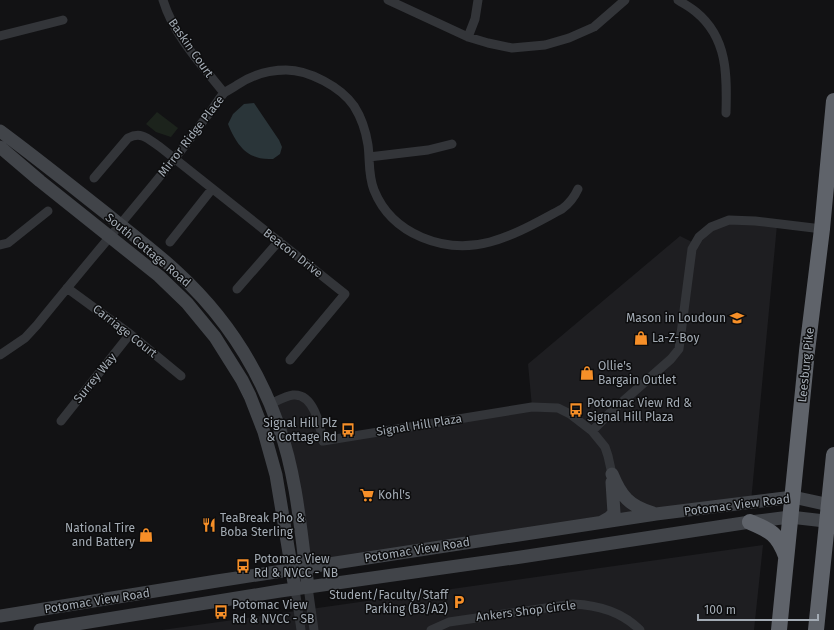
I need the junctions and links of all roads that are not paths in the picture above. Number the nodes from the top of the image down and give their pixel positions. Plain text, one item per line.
1 (163, 0) edge
2 (388, 0) edge
3 (478, 0) edge
4 (625, 0) edge
5 (678, 0) edge
6 (63, 20) dead end
7 (0, 36) edge
8 (468, 37) junction
9 (224, 93) junction
10 (834, 101) edge
11 (726, 113) dead end
12 (0, 131) edge
13 (452, 144) dead end
14 (0, 147) edge
15 (369, 157) junction
16 (174, 159) junction
17 (94, 178) dead end
18 (212, 189) junction
19 (578, 189) dead end
20 (48, 211) dead end
21 (120, 225) junction
22 (822, 229) junction
23 (110, 236) junction
24 (279, 241) junction
25 (170, 242) dead end
26 (0, 245) edge
27 (67, 288) junction
28 (237, 289) dead end
29 (130, 334) junction
30 (0, 355) edge
31 (290, 360) dead end
32 (181, 376) dead end
33 (270, 404) junction
34 (60, 421) dead end
35 (592, 431) junction
36 (834, 455) edge
37 (612, 474) junction
38 (793, 497) junction
39 (656, 514) junction
40 (831, 514) edge
41 (790, 516) junction
42 (601, 522) junction
43 (750, 522) junction
44 (786, 556) junction
45 (306, 567) junction
46 (292, 569) junction
47 (308, 587) junction
48 (295, 589) junction
49 (0, 616) edge
50 (40, 630) edge
51 (301, 630) edge
52 (314, 630) edge
53 (431, 630) edge
54 (640, 630) edge
55 (779, 630) edge
56 (816, 630) edge

1 - 9 street, Baskin Court
2 - 8 street
3 - 8 street
4 - 8 street
5 - 11 street
6 - 7 street
9 - 15 street, Mirror Ridge Place
9 - 16 street, Mirror Ridge Place
10 - 22 highway, Leesburg Pike
12 - 21 main road, South Cottage Road
13 - 15 street
14 - 23 main road, South Cottage Road
15 - 19 street, Mirror Ridge Place
16 - 17 street, Beacon Drive
16 - 18 street, Beacon Drive
16 - 21 street, Mirror Ridge Place
18 - 24 street, Beacon Drive
18 - 25 street
20 - 26 street
21 - 23 street, Mirror Ridge Place
21 - 33 main road, South Cottage Road
22 - 35 street
22 - 38 highway, Leesburg Pike
23 - 27 street, Mirror Ridge Place
23 - 46 main road, South Cottage Road
24 - 28 street
24 - 31 street, Beacon Drive
27 - 29 street, Carriage Court
27 - 30 street, Mirror Ridge Place
29 - 32 street, Carriage Court
29 - 34 street, Surrey Way
33 - 35 street, Signal Hill Plaza
33 - 45 main road, South Cottage Road
35 - 37 street, Signal Hill Plaza
36 - 40 highway
37 - 39 main road
37 - 42 main road
38 - 39 main road, Potomac View Road
38 - 40 main road, Potomac View Road
38 - 41 highway, Leesburg Pike
39 - 42 main road, Potomac View Road
40 - 41 main road, Potomac View Road
40 - 56 highway
41 - 43 main road, Potomac View Road
41 - 44 highway, Leesburg Pike
42 - 45 main road, Potomac View Road
43 - 44 highway
43 - 47 main road, Potomac View Road
44 - 55 highway, Leesburg Pike
45 - 46 main road, Potomac View Road
45 - 47 main road, South Cottage Road
46 - 48 main road, South Cottage Road
46 - 49 main road, Potomac View Road
47 - 48 main road, Potomac View Road
47 - 52 street, South Cottage Road
48 - 50 main road, Potomac View Road
48 - 51 street, South Cottage Road
53 - 54 street, Ankers Shop Circle

